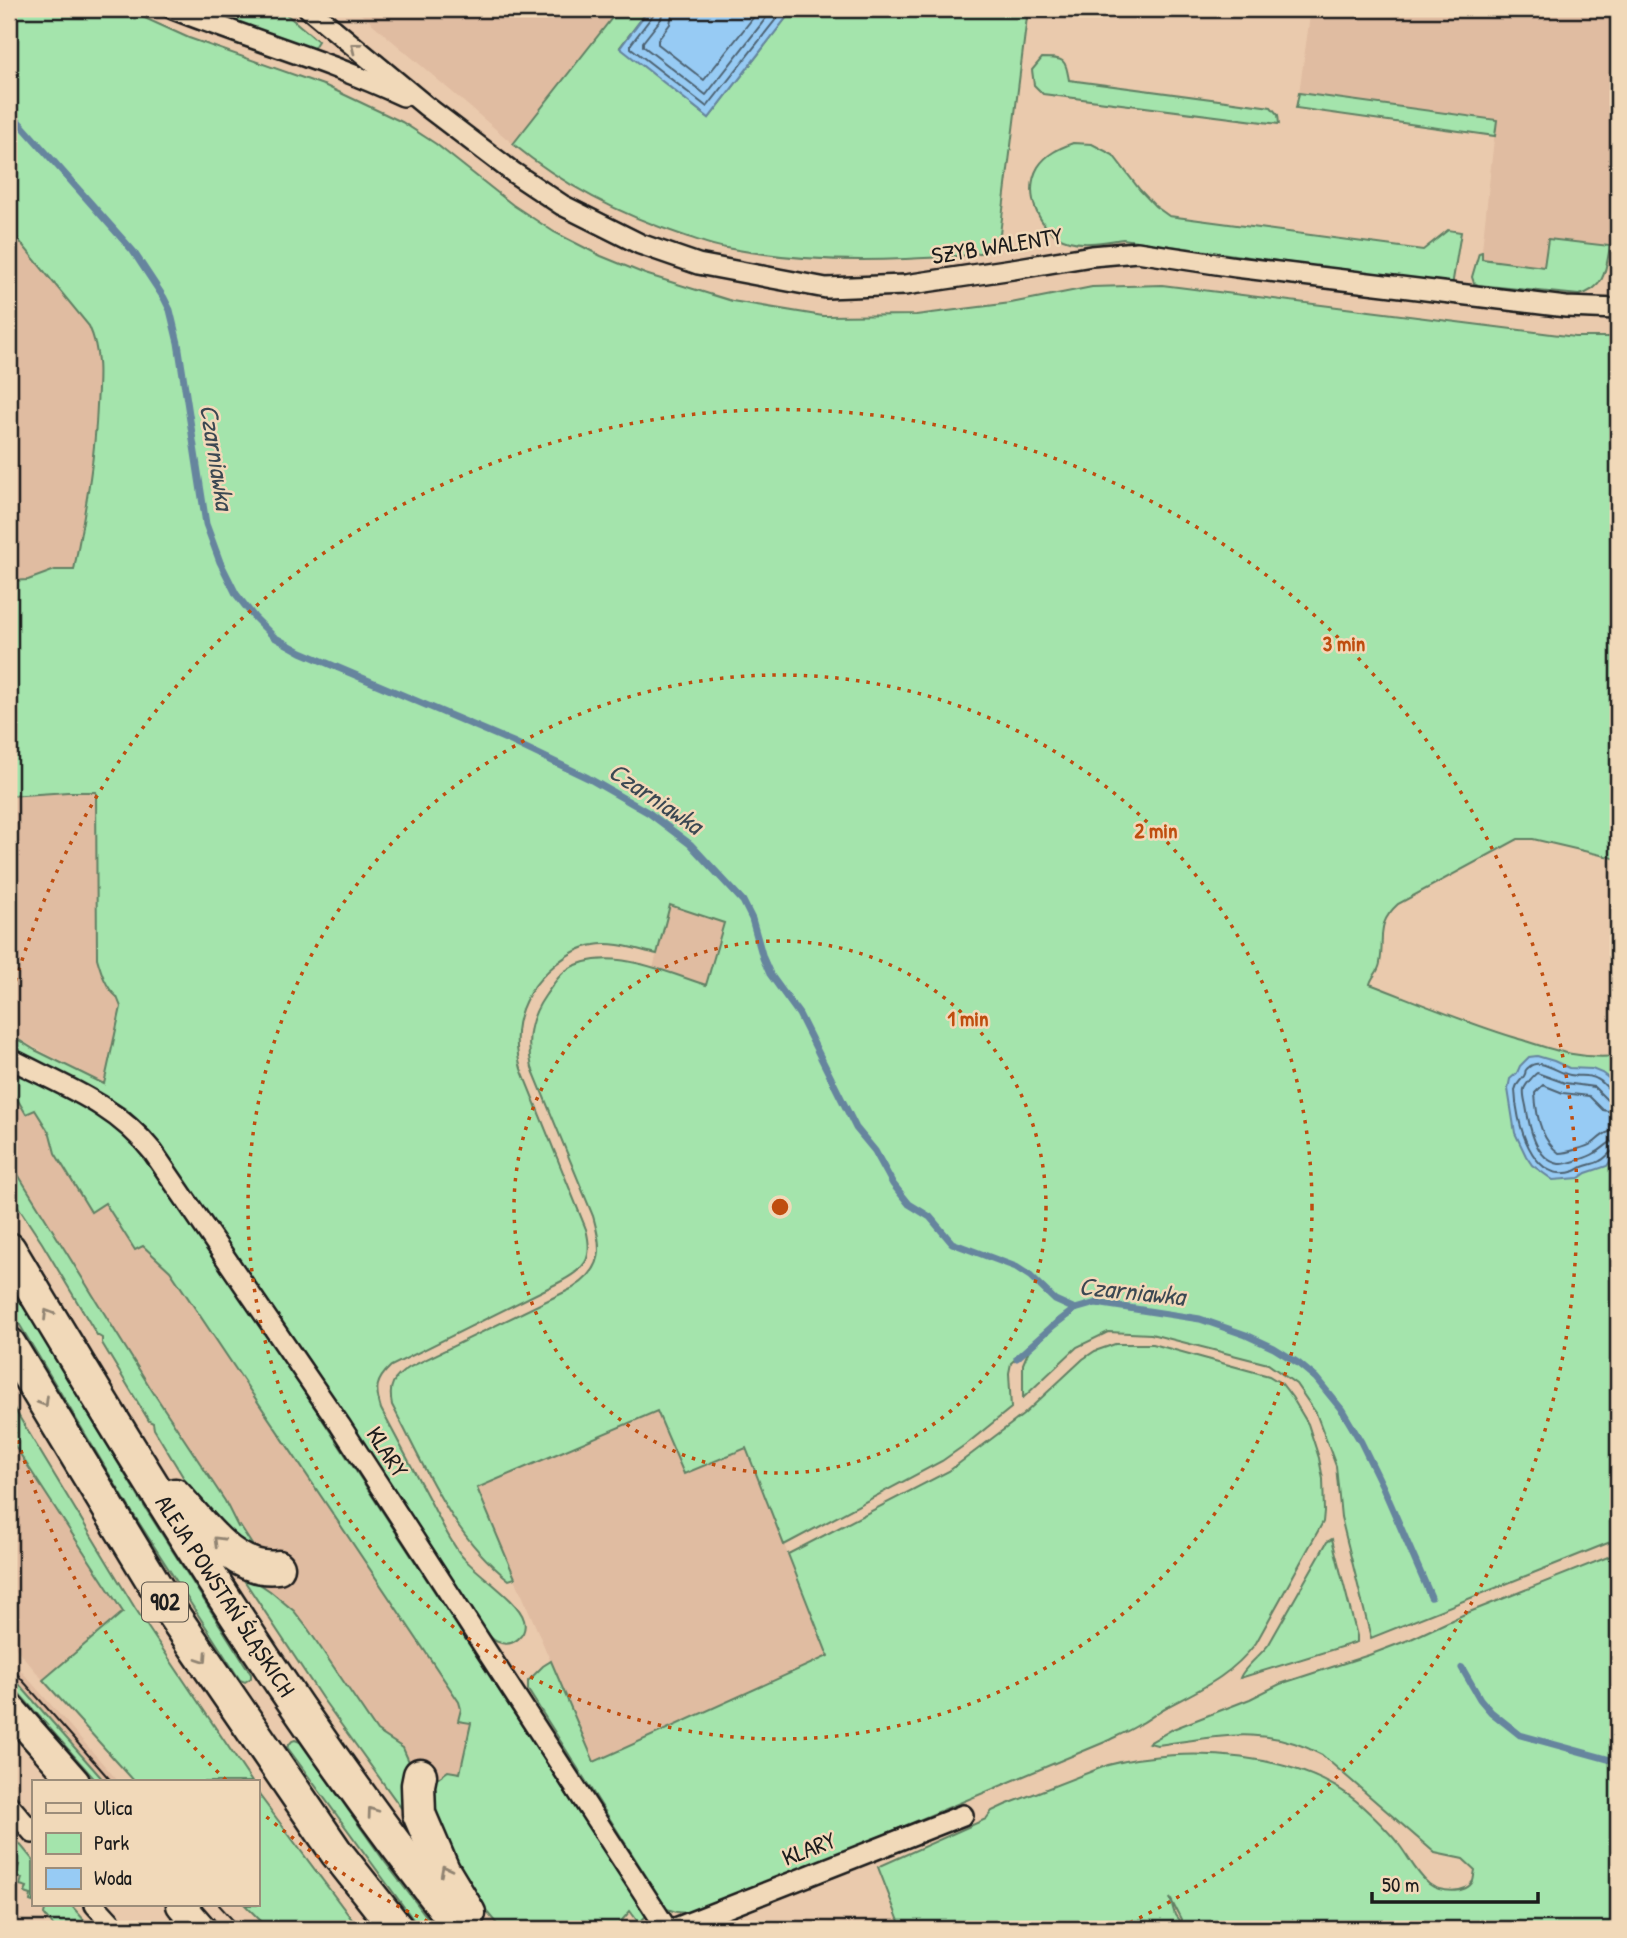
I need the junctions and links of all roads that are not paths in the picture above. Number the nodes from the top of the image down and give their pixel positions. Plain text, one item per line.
1 (173, 9) edge
2 (309, 9) edge
3 (426, 106) junction
4 (1618, 309) edge
5 (9, 1058) edge
6 (9, 1249) edge
7 (9, 1344) edge
8 (124, 1438) junction
9 (278, 1567) dead end
10 (9, 1707) edge
11 (420, 1774) dead end
12 (73, 1780) edge
13 (9, 1805) edge
14 (963, 1815) dead end
15 (32, 1832) edge
16 (96, 1906) edge
17 (182, 1906) edge
18 (117, 1929) edge
19 (201, 1929) edge
20 (397, 1929) edge
21 (461, 1929) edge
22 (479, 1929) edge
23 (667, 1929) edge
24 (673, 1929) edge

1 - 3 street, SZYB WALENTY
3 -> 2 street, SZYB WALENTY
3 - 4 street, SZYB WALENTY
5 - 23 street, KLARY
8 -> 6 main road, ALEJA POWSTAŃ ŚLĄSKICH / 902
7 -> 20 main road, ALEJA POWSTAŃ ŚLĄSKICH / 902
9 -> 8 main road
21 -> 8 main road, ALEJA POWSTAŃ ŚLĄSKICH / 902
10 - 12 street
22 -> 11 main road
13 - 15 street
14 - 24 street, KLARY
16 - 18 street
17 - 19 street

